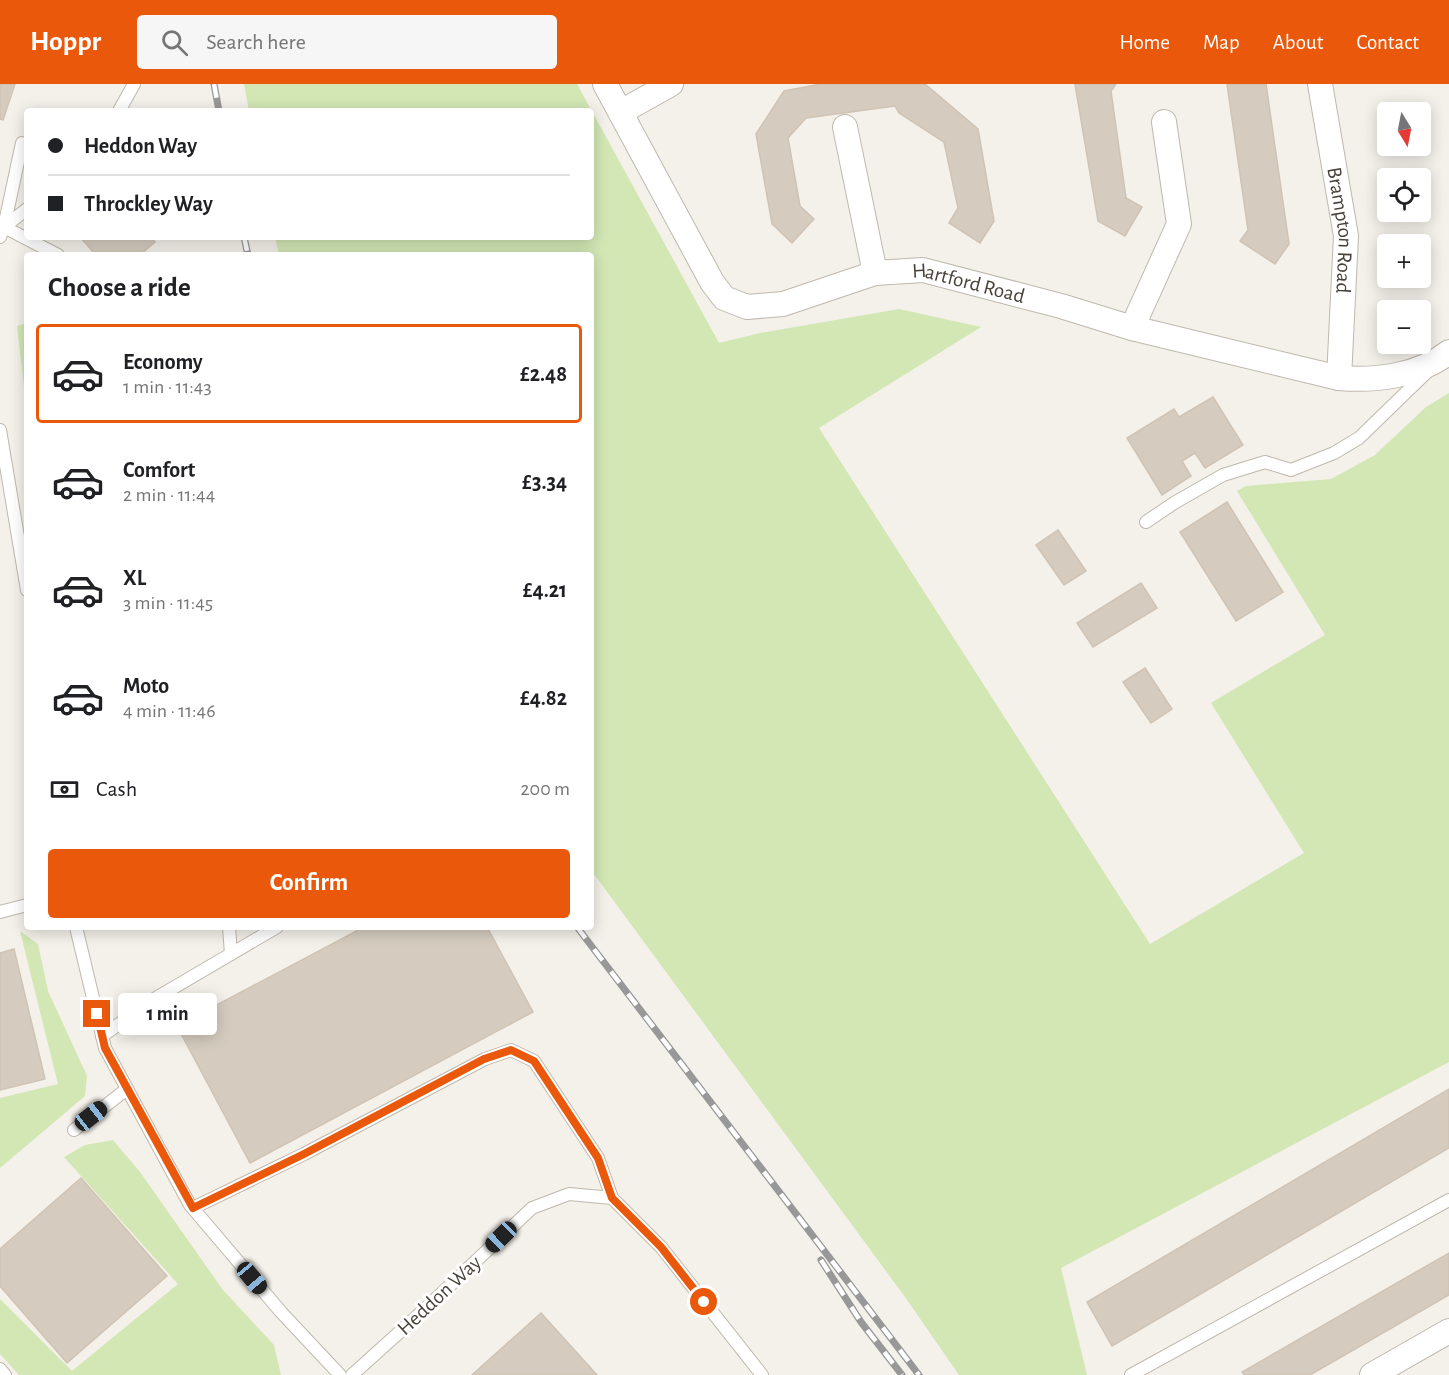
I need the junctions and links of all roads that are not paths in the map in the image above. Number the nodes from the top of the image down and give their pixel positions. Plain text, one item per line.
1 (134, 84) edge
2 (605, 84) edge
3 (671, 84) edge
4 (1320, 84) edge
5 (122, 108) edge
6 (621, 112) junction
7 (1164, 122) dead end
8 (845, 127) dead end
9 (22, 143) dead end
10 (24, 212) edge
11 (2, 232) edge
12 (51, 252) edge
13 (875, 273) junction
14 (1132, 328) junction
15 (1445, 356) edge
16 (1339, 378) junction
17 (0, 430) edge
18 (1146, 522) dead end
19 (24, 572) edge
20 (24, 906) edge
21 (0, 912) edge
22 (77, 930) edge
23 (229, 930) edge
24 (272, 930) edge
25 (231, 954) junction
26 (102, 1036) junction
27 (127, 1089) junction
28 (74, 1130) dead end
29 (612, 1198) junction
30 (1449, 1200) edge
31 (193, 1208) junction
32 (1449, 1331) edge
33 (0, 1369) edge
34 (5, 1375) edge
35 (340, 1375) edge
36 (352, 1375) edge
37 (762, 1375) edge
38 (1131, 1375) edge
39 (1372, 1375) edge

1 - 5 lane
2 - 6 street, Hartford Road
3 - 6 street
4 - 16 street, Brampton Road
6 - 13 street, Hartford Road
7 - 14 street
8 - 13 street
9 - 11 lane
10 - 11 lane
11 - 12 lane
13 - 14 street, Hartford Road
14 - 16 street, Hartford Road
15 - 16 street, Hartford Road
15 - 18 lane
17 - 19 lane
20 - 21 lane
22 - 26 lane
23 - 25 lane
24 - 25 lane
25 - 26 lane
26 - 27 lane
27 - 28 lane
27 - 31 lane
29 - 31 lane
29 - 36 lane, Heddon Way
29 - 37 lane
30 - 38 lane
31 - 35 lane
32 - 39 street
33 - 34 lane

